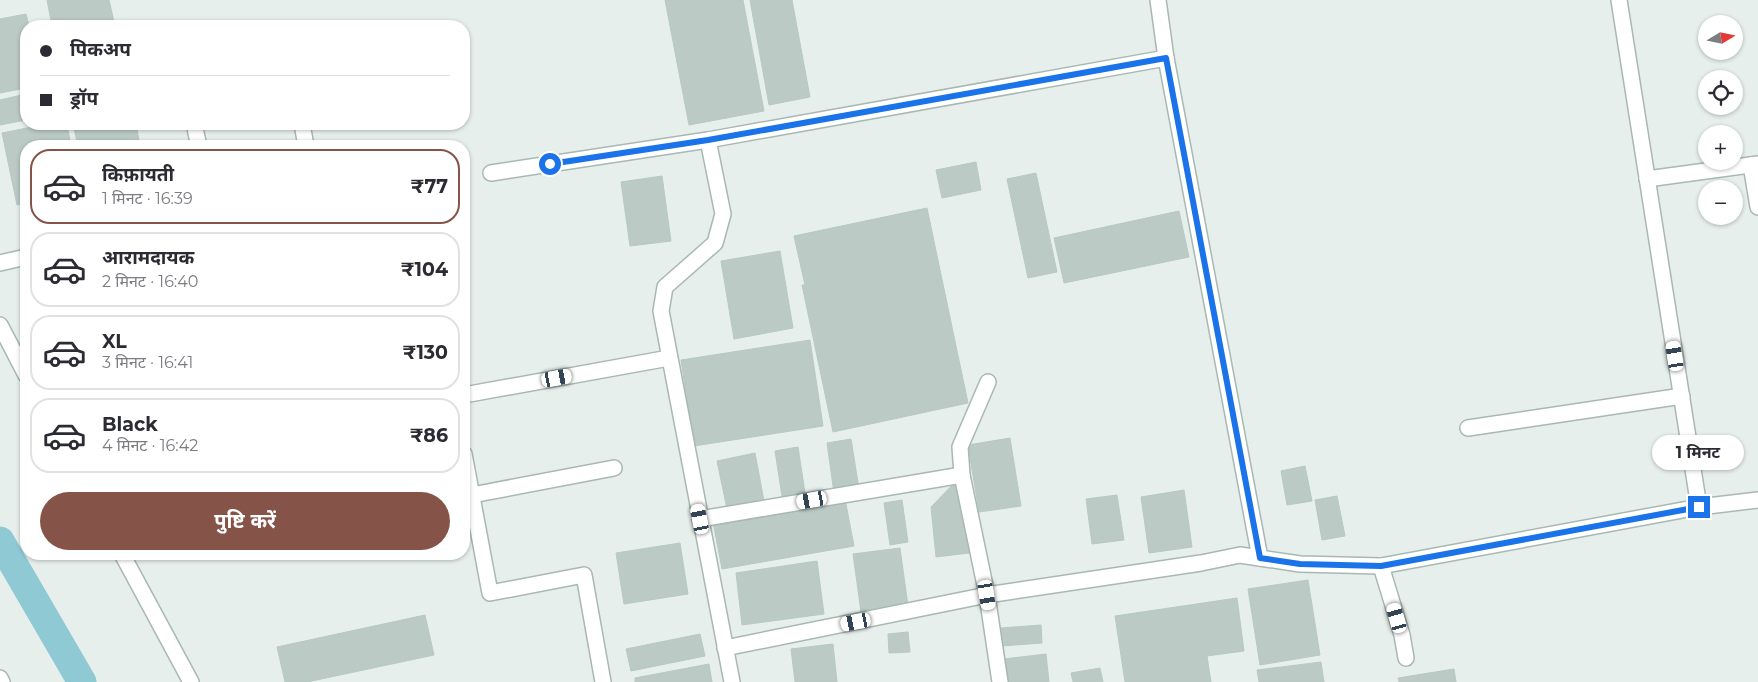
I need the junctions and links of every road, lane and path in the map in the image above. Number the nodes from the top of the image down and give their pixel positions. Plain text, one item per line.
1 (1158, 0) edge
2 (1619, 0) edge
3 (1166, 58) junction
4 (708, 140) junction
5 (1754, 164) edge
6 (491, 174) dead end
7 (1647, 179) junction
8 (1758, 207) edge
9 (20, 258) edge
10 (0, 263) edge
11 (0, 325) edge
12 (669, 358) junction
13 (20, 363) edge
14 (988, 382) dead end
15 (470, 394) edge
16 (1682, 396) junction
17 (1468, 428) dead end
18 (614, 468) dead end
19 (962, 475) junction
20 (470, 485) edge
21 (472, 495) junction
22 (1758, 500) edge
23 (1699, 507) junction
24 (700, 519) junction
25 (1260, 558) junction
26 (125, 560) edge
27 (1381, 566) junction
28 (987, 595) junction
29 (725, 648) junction
30 (1406, 658) dead end
31 (0, 678) edge
32 (2, 682) edge
33 (190, 682) edge
34 (603, 682) edge
35 (732, 682) edge
36 (1000, 682) edge

1 - 3 street
2 - 7 street
3 - 4 street
3 - 25 street
4 - 6 street
4 - 12 street
5 - 7 street
5 - 8 street
7 - 16 street
9 - 10 street
11 - 13 street
12 - 15 street
12 - 24 street
14 - 19 street
16 - 17 street
16 - 23 street
18 - 21 street
19 - 24 street
19 - 28 street
20 - 21 street
21 - 34 street
22 - 23 street
23 - 27 street
24 - 29 street
25 - 27 street
25 - 28 street
26 - 33 street
27 - 30 street
28 - 29 street
28 - 36 street
29 - 35 street
31 - 32 street

